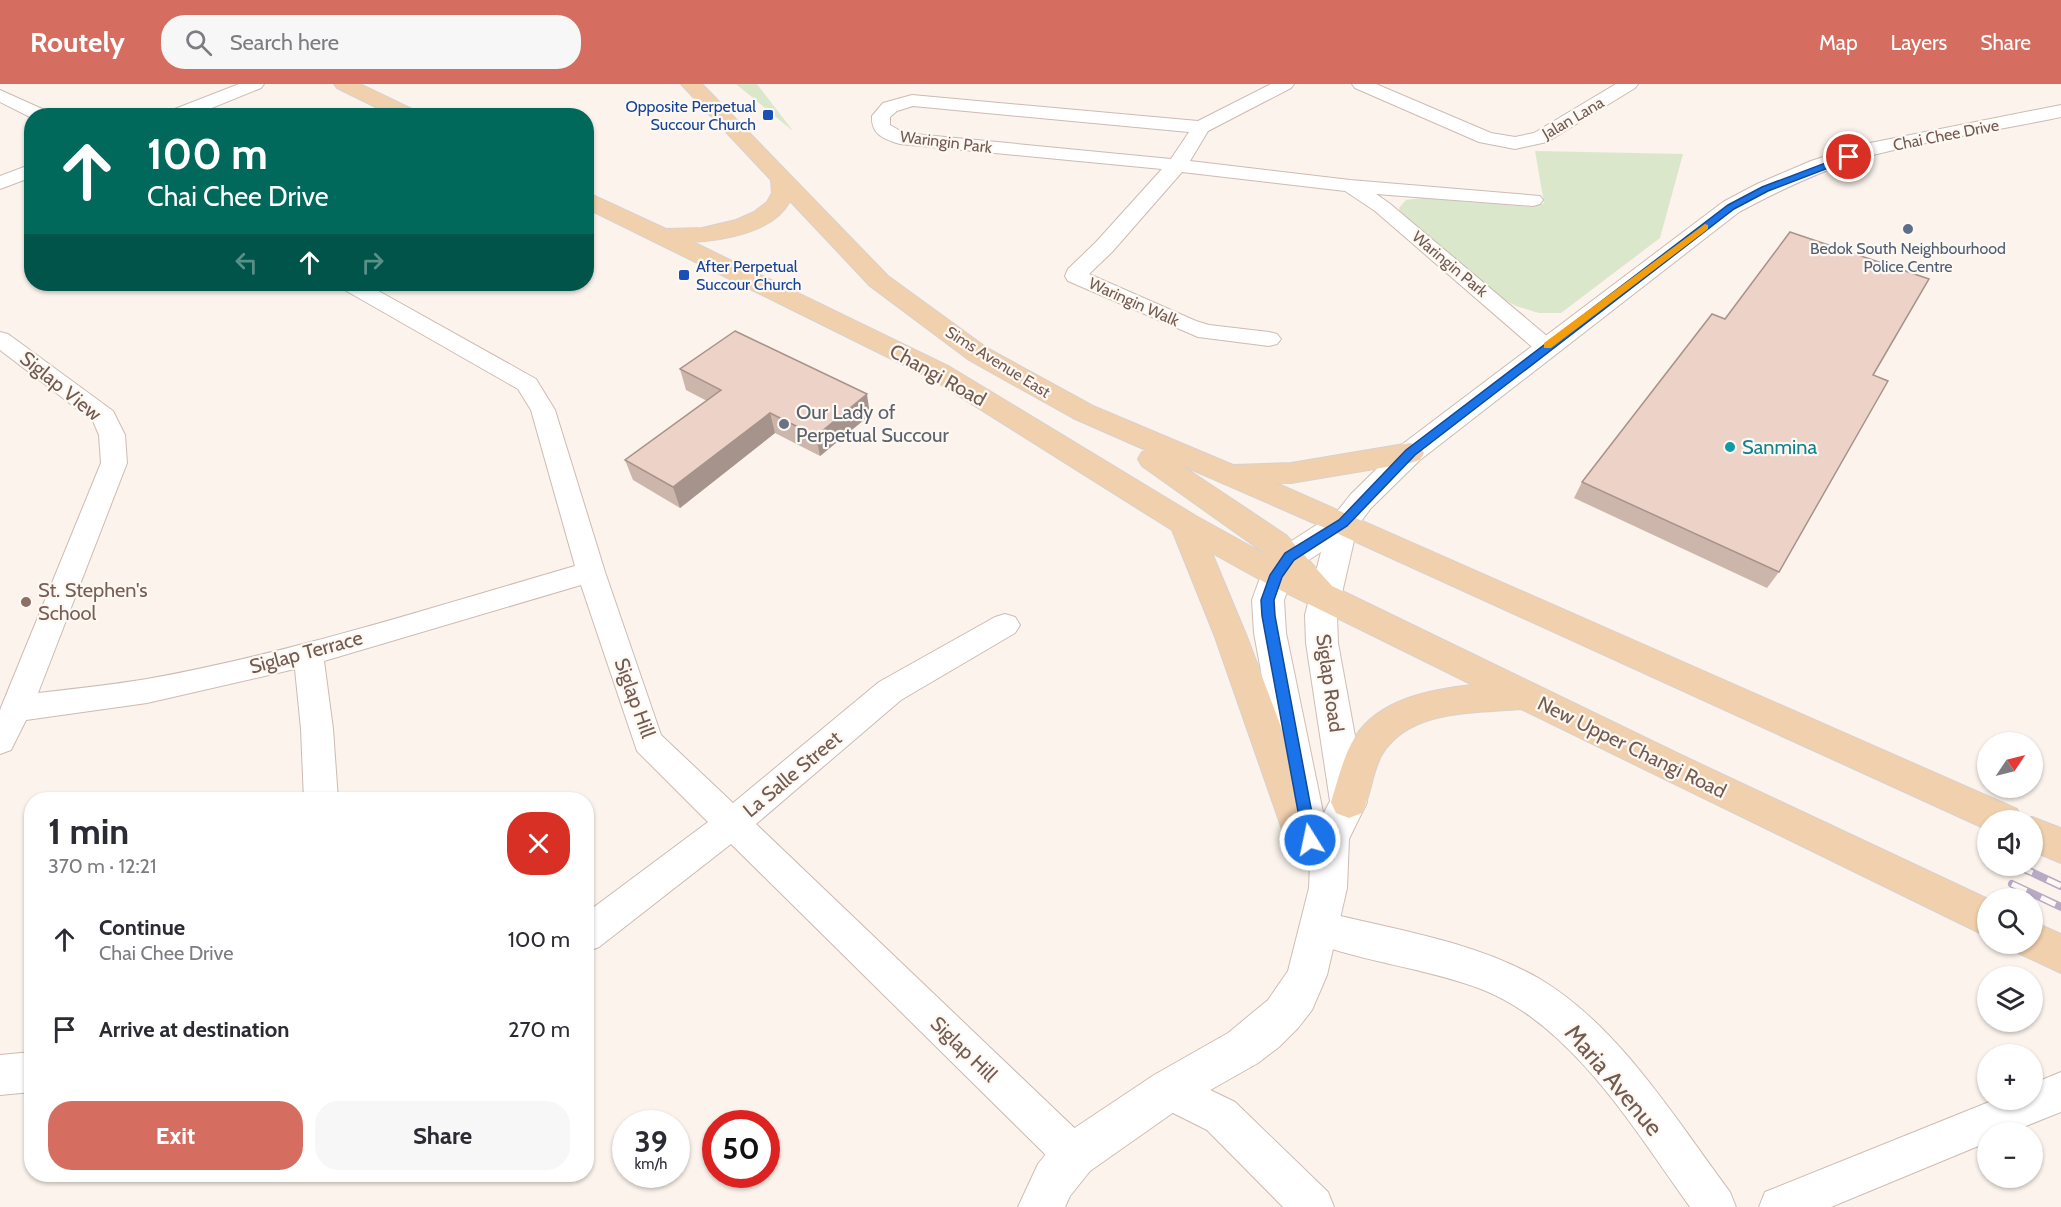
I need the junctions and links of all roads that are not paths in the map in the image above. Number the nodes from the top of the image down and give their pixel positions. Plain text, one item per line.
1 (6, 84) edge
2 (255, 84) edge
3 (344, 84) edge
4 (691, 84) edge
5 (940, 84) edge
6 (1285, 84) edge
7 (1360, 84) edge
8 (1629, 84) edge
9 (0, 87) edge
10 (0, 95) edge
11 (908, 95) junction
12 (26, 108) edge
13 (194, 108) edge
14 (394, 108) edge
15 (2061, 111) edge
16 (1202, 126) junction
17 (1177, 165) junction
18 (24, 173) edge
19 (781, 176) junction
20 (0, 183) edge
21 (1350, 186) junction
22 (1533, 200) dead end
23 (594, 203) edge
24 (660, 234) junction
25 (363, 291) edge
26 (0, 339) edge
27 (1269, 339) dead end
28 (1546, 347) junction
29 (1083, 412) junction
30 (1410, 453) junction
31 (1216, 470) junction
32 (1343, 523) junction
33 (1185, 524) junction
34 (1283, 566) junction
35 (591, 572) junction
36 (1324, 596) junction
37 (1005, 625) dead end
38 (308, 653) junction
39 (1528, 695) junction
40 (16, 709) junction
41 (0, 741) edge
42 (321, 792) edge
43 (1349, 802) junction
44 (1982, 810) edge
45 (733, 823) junction
46 (2043, 838) edge
47 (1310, 840) junction
48 (2061, 846) edge
49 (1328, 888) junction
50 (1977, 914) edge
51 (1319, 928) junction
52 (594, 929) edge
53 (2043, 945) edge
54 (2061, 954) edge
55 (24, 1073) edge
56 (0, 1075) edge
57 (1169, 1090) junction
58 (2061, 1092) edge
59 (1063, 1144) junction
60 (1041, 1207) edge
61 (1313, 1207) edge
62 (1715, 1207) edge
63 (1780, 1207) edge

1 - 9 street
2 - 13 street
3 - 14 main road
4 - 19 main road, Sims Avenue East
5 - 11 street
6 - 16 street
7 - 8 street, Jalan Lana
10 - 12 street
11 - 16 street, Waringin Park
11 - 17 street, Waringin Park
15 - 28 street, Chai Chee Drive
16 - 17 street
17 - 21 street, Waringin Park
17 - 27 street, Waringin Walk
18 - 20 street
19 - 24 main road
19 - 29 main road, Sims Avenue East
21 - 22 street, Waringin Park
21 - 28 street, Waringin Park
23 - 24 main road, Changi Road
24 - 33 main road, Changi Road
25 - 35 street, Siglap Hill
26 - 40 street, Siglap View
28 - 30 street, Chai Chee Drive
29 - 31 main road, Sims Avenue East
29 - 34 main road
30 - 31 main road
30 - 32 street, Chai Chee Drive
31 - 32 main road, Sims Avenue East
32 - 34 street
32 - 36 street, Siglap Road
32 - 44 main road
33 - 34 main road, Changi Road
33 - 47 main road
34 - 36 main road, New Upper Changi Road
34 - 47 street
35 - 38 street, Siglap Terrace
35 - 45 street, Siglap Hill
36 - 39 main road, New Upper Changi Road
36 - 43 street, Siglap Road
37 - 45 street, La Salle Street
38 - 40 street, Siglap Terrace
38 - 42 street
39 - 43 main road
39 - 50 main road, New Upper Changi Road
40 - 41 street, Siglap View
43 - 49 street
45 - 52 street, La Salle Street
45 - 59 street, Siglap Hill
46 - 48 main road
47 - 49 street
49 - 51 street
51 - 57 street
51 - 62 street, Maria Avenue
53 - 54 main road
55 - 56 street
57 - 59 street
57 - 61 street
58 - 63 street
59 - 60 street

